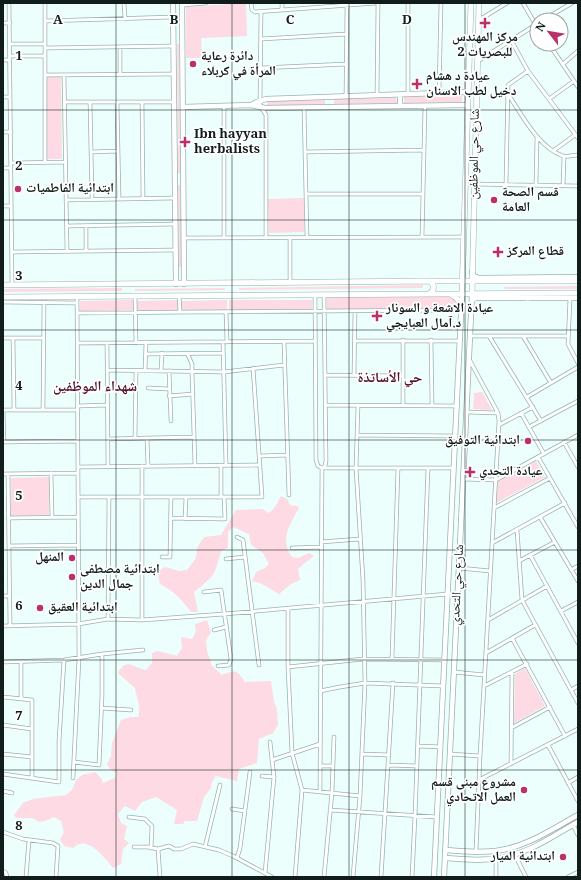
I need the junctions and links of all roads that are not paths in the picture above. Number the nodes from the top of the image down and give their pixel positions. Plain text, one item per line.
1 (9, 3) edge
2 (44, 3) edge
3 (124, 3) edge
4 (173, 3) edge
5 (206, 3) edge
6 (251, 3) edge
7 (282, 3) edge
8 (311, 3) edge
9 (370, 3) edge
10 (377, 3) edge
11 (408, 3) edge
12 (441, 3) edge
13 (471, 3) edge
14 (479, 3) edge
15 (507, 3) edge
16 (523, 3) edge
17 (572, 3) edge
18 (182, 4) edge
19 (340, 4) edge
20 (347, 5) junction
21 (311, 8) junction
22 (282, 10) junction
23 (262, 12) junction
24 (557, 12) edge
25 (529, 13) edge
26 (173, 17) junction
27 (125, 19) junction
28 (479, 20) junction
29 (45, 21) junction
30 (3, 23) edge
31 (10, 23) junction
32 (529, 29) edge
33 (174, 32) junction
34 (182, 33) junction
35 (347, 34) junction
36 (261, 39) junction
37 (512, 40) junction
38 (182, 42) junction
39 (10, 44) junction
40 (45, 44) junction
41 (174, 45) junction
42 (120, 47) junction
43 (45, 48) junction
44 (578, 51) edge
45 (555, 52) edge
46 (10, 56) junction
47 (45, 56) junction
48 (3, 60) edge
49 (10, 60) junction
50 (478, 61) junction
51 (346, 64) junction
52 (563, 64) junction
53 (261, 68) junction
54 (528, 71) junction
55 (120, 74) junction
56 (174, 74) junction
57 (45, 75) junction
58 (64, 75) junction
59 (574, 81) junction
60 (578, 86) edge
61 (468, 92) junction
62 (439, 93) junction
63 (400, 94) junction
64 (408, 94) junction
65 (508, 94) junction
66 (377, 95) junction
67 (346, 96) junction
68 (3, 97) edge
69 (10, 97) junction
70 (330, 97) junction
71 (549, 99) junction
72 (260, 100) junction
73 (65, 102) junction
74 (90, 102) junction
75 (117, 102) junction
76 (142, 102) junction
77 (174, 102) junction
78 (251, 105) junction
79 (468, 105) junction
80 (224, 106) junction
81 (400, 106) junction
82 (425, 106) junction
83 (183, 107) junction
84 (330, 107) junction
85 (262, 108) junction
86 (304, 108) junction
87 (3, 132) edge
88 (10, 132) junction
89 (537, 136) junction
90 (577, 137) edge
91 (424, 150) junction
92 (467, 150) junction
93 (475, 150) junction
94 (554, 151) junction
95 (91, 152) junction
96 (118, 152) junction
97 (305, 152) junction
98 (578, 155) edge
99 (564, 156) junction
100 (45, 162) junction
101 (66, 162) junction
102 (466, 162) junction
103 (475, 162) junction
104 (11, 163) junction
105 (3, 168) edge
106 (11, 168) junction
107 (175, 174) junction
108 (183, 174) junction
109 (175, 184) junction
110 (184, 184) junction
111 (475, 184) junction
112 (506, 184) junction
113 (536, 185) junction
114 (563, 186) junction
115 (578, 186) edge
116 (306, 194) junction
117 (423, 194) junction
118 (143, 198) junction
119 (175, 198) junction
120 (92, 199) junction
121 (118, 199) junction
122 (66, 200) junction
123 (3, 206) edge
124 (11, 206) junction
125 (465, 210) junction
126 (474, 210) junction
127 (465, 222) junction
128 (474, 222) junction
129 (176, 224) junction
130 (67, 226) junction
131 (86, 226) junction
132 (422, 237) junction
133 (464, 237) junction
134 (184, 238) junction
135 (224, 238) junction
136 (266, 238) junction
137 (290, 238) junction
138 (308, 238) junction
139 (176, 250) junction
140 (67, 251) junction
141 (86, 251) junction
142 (12, 252) junction
143 (176, 266) junction
144 (184, 267) junction
145 (472, 272) junction
146 (578, 277) edge
147 (525, 280) junction
148 (429, 281) junction
149 (463, 281) junction
150 (472, 281) junction
151 (578, 281) edge
152 (290, 282) junction
153 (509, 282) junction
154 (225, 283) junction
155 (176, 284) junction
156 (184, 284) junction
157 (3, 285) edge
158 (12, 285) junction
159 (234, 289) junction
160 (124, 290) junction
161 (133, 291) junction
162 (578, 293) edge
163 (315, 294) junction
164 (324, 294) junction
165 (428, 294) junction
166 (447, 294) junction
167 (462, 294) junction
168 (472, 294) junction
169 (510, 294) junction
170 (179, 295) junction
171 (225, 295) junction
172 (77, 296) junction
173 (3, 297) edge
174 (528, 298) junction
175 (570, 298) junction
176 (578, 298) edge
177 (3, 302) edge
178 (44, 302) junction
179 (77, 302) junction
180 (471, 303) junction
181 (461, 310) junction
182 (315, 311) junction
183 (324, 311) junction
184 (354, 311) junction
185 (180, 312) junction
186 (226, 312) junction
187 (77, 313) junction
188 (135, 313) junction
189 (460, 332) junction
190 (470, 334) junction
191 (489, 336) junction
192 (523, 336) junction
193 (568, 336) junction
194 (3, 338) edge
195 (13, 338) junction
196 (44, 338) junction
197 (402, 340) junction
198 (431, 340) junction
199 (460, 340) junction
200 (315, 341) junction
201 (354, 341) junction
202 (136, 342) junction
203 (146, 342) junction
204 (223, 342) junction
205 (227, 342) junction
206 (284, 342) junction
207 (78, 343) junction
208 (107, 343) junction
209 (162, 353) junction
210 (187, 353) junction
211 (223, 353) junction
212 (146, 354) junction
213 (469, 358) junction
214 (578, 363) edge
215 (284, 365) junction
216 (578, 367) edge
217 (253, 368) junction
218 (107, 370) junction
219 (136, 371) junction
220 (145, 371) junction
221 (161, 371) junction
222 (169, 371) junction
223 (192, 372) junction
224 (224, 372) junction
225 (325, 375) junction
226 (354, 375) junction
227 (403, 376) junction
228 (551, 383) junction
229 (148, 388) dead end
230 (169, 389) junction
231 (193, 394) junction
232 (169, 396) junction
233 (527, 397) junction
234 (578, 401) edge
235 (108, 405) junction
236 (325, 405) junction
237 (358, 405) junction
238 (403, 405) junction
239 (432, 405) junction
240 (78, 406) junction
241 (457, 406) junction
242 (533, 407) junction
243 (3, 410) edge
244 (14, 410) junction
245 (43, 410) junction
246 (78, 410) junction
247 (466, 412) junction
248 (498, 413) junction
249 (521, 413) junction
250 (171, 421) dead end
251 (541, 421) junction
252 (499, 425) junction
253 (529, 428) junction
254 (357, 435) junction
255 (578, 435) edge
256 (455, 436) junction
257 (194, 437) junction
258 (136, 438) junction
259 (147, 438) junction
260 (108, 439) junction
261 (78, 441) junction
262 (4, 442) edge
263 (564, 442) junction
264 (455, 445) junction
265 (464, 445) junction
266 (544, 454) junction
267 (287, 455) junction
268 (260, 456) junction
269 (538, 457) junction
270 (454, 459) junction
271 (464, 459) junction
272 (221, 465) junction
273 (226, 465) junction
274 (260, 465) junction
275 (142, 466) junction
276 (148, 466) junction
277 (195, 466) junction
278 (78, 467) junction
279 (108, 467) junction
280 (578, 467) edge
281 (322, 468) junction
282 (356, 468) junction
283 (398, 468) junction
284 (428, 468) junction
285 (454, 468) junction
286 (52, 473) junction
287 (78, 473) junction
288 (3, 474) edge
289 (8, 474) junction
290 (550, 478) junction
291 (463, 479) junction
292 (496, 480) junction
293 (289, 495) dead end
294 (78, 497) junction
295 (109, 497) junction
296 (141, 497) junction
297 (171, 497) junction
298 (186, 497) junction
299 (223, 497) junction
300 (565, 503) junction
301 (462, 506) junction
302 (452, 507) junction
303 (494, 508) junction
304 (52, 517) junction
305 (78, 517) junction
306 (540, 517) junction
307 (8, 518) junction
308 (171, 518) junction
309 (185, 518) junction
310 (577, 524) edge
311 (451, 526) junction
312 (460, 527) junction
313 (517, 530) junction
314 (237, 537) dead end
315 (360, 539) junction
316 (321, 542) junction
317 (555, 542) junction
318 (492, 543) junction
319 (78, 545) junction
320 (9, 546) junction
321 (321, 547) junction
322 (292, 548) dead end
323 (530, 555) junction
324 (162, 557) dead end
325 (245, 558) junction
326 (226, 559) dead end
327 (519, 561) junction
328 (3, 566) edge
329 (9, 566) junction
330 (578, 566) edge
331 (459, 568) junction
332 (571, 570) junction
333 (490, 571) junction
334 (578, 581) edge
335 (547, 586) junction
336 (204, 592) dead end
337 (448, 594) junction
338 (3, 596) edge
339 (9, 596) junction
340 (423, 596) junction
341 (394, 599) junction
342 (522, 600) junction
343 (363, 602) junction
344 (578, 602) edge
345 (321, 606) junction
346 (288, 608) junction
347 (561, 611) junction
348 (253, 612) junction
349 (224, 614) junction
350 (108, 620) junction
351 (142, 620) junction
352 (488, 620) junction
353 (78, 624) junction
354 (10, 625) junction
355 (535, 625) junction
356 (3, 626) edge
357 (226, 627) junction
358 (214, 630) dead end
359 (512, 638) junction
360 (578, 642) edge
361 (143, 650) dead end
362 (486, 653) junction
363 (102, 654) junction
364 (79, 658) junction
365 (392, 658) junction
366 (363, 659) junction
367 (421, 659) junction
368 (64, 660) junction
369 (445, 660) junction
370 (3, 662) edge
371 (21, 662) junction
372 (321, 663) junction
373 (527, 664) junction
374 (259, 665) dead end
375 (218, 666) dead end
376 (288, 667) junction
377 (454, 672) junction
378 (512, 672) junction
379 (484, 675) junction
380 (365, 683) junction
381 (393, 683) junction
382 (420, 685) junction
383 (444, 686) junction
384 (484, 686) junction
385 (578, 686) edge
386 (571, 690) junction
387 (320, 692) junction
388 (3, 697) edge
389 (21, 699) junction
390 (578, 703) edge
391 (550, 707) junction
392 (101, 708) junction
393 (132, 710) dead end
394 (3, 725) edge
395 (511, 728) junction
396 (32, 729) junction
397 (578, 729) edge
398 (565, 736) junction
399 (334, 737) dead end
400 (270, 742) dead end
401 (320, 744) junction
402 (548, 745) junction
403 (418, 746) junction
404 (441, 747) junction
405 (292, 753) junction
406 (3, 754) edge
407 (362, 754) junction
408 (450, 754) junction
409 (389, 755) junction
410 (480, 756) junction
411 (32, 757) junction
412 (272, 760) junction
413 (74, 762) junction
414 (510, 764) junction
415 (388, 765) junction
416 (320, 766) junction
417 (333, 766) junction
418 (417, 766) junction
419 (250, 772) dead end
420 (3, 774) edge
421 (262, 776) dead end
422 (274, 776) junction
423 (578, 777) edge
424 (32, 778) junction
425 (73, 778) dead end
426 (479, 780) junction
427 (568, 783) junction
428 (220, 785) dead end
429 (302, 790) junction
430 (3, 791) edge
431 (320, 791) junction
432 (332, 792) junction
433 (12, 793) dead end
434 (360, 796) junction
435 (578, 801) edge
436 (232, 809) dead end
437 (330, 810) junction
438 (245, 811) junction
439 (360, 812) junction
440 (385, 815) junction
441 (578, 815) edge
442 (415, 816) junction
443 (129, 817) dead end
444 (437, 817) junction
445 (578, 822) edge
446 (573, 825) junction
447 (3, 832) edge
448 (578, 835) edge
449 (29, 840) junction
450 (134, 847) dead end
451 (205, 847) junction
452 (151, 848) junction
453 (158, 850) junction
454 (445, 850) junction
455 (463, 851) junction
456 (476, 851) junction
457 (515, 855) junction
458 (237, 858) junction
459 (445, 858) junction
460 (496, 858) junction
461 (463, 859) junction
462 (3, 871) edge
463 (265, 872) junction
464 (578, 872) edge
465 (270, 876) edge
466 (7, 877) edge
467 (26, 877) edge
468 (56, 877) edge
469 (160, 877) edge
470 (295, 877) edge
471 (324, 877) edge
472 (353, 877) edge
473 (381, 877) edge
474 (412, 877) edge
475 (434, 877) edge
476 (444, 877) edge
477 (496, 877) edge
478 (526, 877) edge
479 (568, 877) edge

1 - 31 street
2 - 29 street
3 - 27 street
4 - 26 main road
5 - 18 street
6 - 23 street
7 - 22 street
8 - 21 street
9 - 10 street
9 - 20 street
10 - 66 street
11 - 64 street
12 - 62 street
13 - 61 main road, شارع حي الموظفين
14 - 28 main road, شارع حي الموظفين
15 - 28 street
16 - 25 street
17 - 24 street
18 - 34 main road
19 - 20 street
19 - 21 street
20 - 35 street
21 - 22 street
22 - 23 street
23 - 36 street
26 - 27 street
26 - 33 main road
27 - 29 street
28 - 50 main road, شارع حي الموظفين
29 - 40 street
30 - 31 street
31 - 39 street
32 - 37 street
33 - 34 main road
33 - 41 main road
34 - 38 main road
35 - 36 street
35 - 51 street
36 - 53 street
37 - 50 street
37 - 54 street
38 - 41 main road
38 - 83 main road
39 - 40 street
39 - 46 street
40 - 43 street
41 - 42 street
41 - 56 main road
42 - 43 street
42 - 55 street
43 - 47 street
44 - 52 street
45 - 52 street
46 - 47 street
46 - 49 street
47 - 57 street
48 - 49 street
49 - 69 street
50 - 93 main road, شارع حي الموظفين
51 - 53 street
51 - 67 street
52 - 59 street
53 - 72 street
54 - 65 street
54 - 71 street
55 - 56 street
55 - 58 street
56 - 77 main road
57 - 58 street
57 - 100 street
58 - 73 street
59 - 60 street
59 - 71 street
61 - 62 main road
61 - 79 main road, شارع حي الموظفين
62 - 64 main road
63 - 64 main road
63 - 66 main road
63 - 81 main road
65 - 89 street
65 - 112 street
66 - 67 main road
67 - 70 main road
68 - 69 street
69 - 88 street
70 - 72 main road
70 - 84 main road
71 - 90 street
72 - 78 main road
72 - 85 street
73 - 74 street
73 - 101 street
74 - 75 street
74 - 95 street
75 - 76 street
75 - 96 street
76 - 77 street
76 - 118 street
77 - 107 main road
78 - 80 main road
78 - 85 main road
79 - 82 main road
79 - 92 main road, شارع حي الموظفين
80 - 83 main road
80 - 135 street
81 - 82 main road
81 - 84 main road
82 - 91 street
83 - 108 main road
84 - 86 main road
85 - 86 main road
85 - 136 street
86 - 97 street
87 - 88 street
88 - 104 street
89 - 94 street
89 - 113 street
90 - 94 street
91 - 97 street
91 - 117 street
92 - 93 main road
92 - 102 main road, شارع حي الموظفين
93 - 103 main road, شارع حي الموظفين
94 - 99 street
95 - 96 street
95 - 120 street
96 - 121 street
97 - 116 street
98 - 99 street
99 - 114 street
100 - 101 street
100 - 104 street
101 - 122 street
102 - 103 main road
102 - 125 main road, شارع حي الموظفين
103 - 111 main road, شارع حي الموظفين
104 - 106 street
105 - 106 street
106 - 124 street
107 - 108 main road
107 - 109 main road
108 - 110 main road
109 - 110 main road
109 - 119 main road
110 - 134 main road
111 - 112 street
111 - 126 main road, شارع حي الموظفين
112 - 113 street
113 - 114 street
114 - 115 street
116 - 117 street
116 - 138 street
117 - 132 street
118 - 119 street
118 - 121 street
119 - 129 main road
120 - 121 street
120 - 122 street
122 - 130 street
123 - 124 street
124 - 142 street
125 - 126 main road
125 - 127 main road, شارع حي الموظفين
126 - 128 main road, شارع حي الموظفين
127 - 128 main road
127 - 133 main road, شارع حي الموظفين
128 - 145 main road, شارع حي الموظفين
129 - 131 street
129 - 139 main road
130 - 131 street
130 - 140 street
131 - 141 street
132 - 133 street
132 - 138 street
133 - 149 main road, شارع حي الموظفين
134 - 135 street
134 - 144 main road
135 - 136 street
136 - 137 street
137 - 138 street
137 - 152 street
139 - 141 street
139 - 143 main road
140 - 141 street
140 - 142 street
142 - 158 street
143 - 144 main road
143 - 155 main road
144 - 156 main road
145 - 147 main road
145 - 150 main road, شارع حي الموظفين
146 - 147 main road
147 - 151 main road
147 - 153 main road
148 - 149 main road
148 - 152 main road
148 - 165 main road
149 - 150 main road
149 - 167 main road, شارع حي الموظفين
150 - 153 main road
150 - 168 main road, شارع حي الموظفين
152 - 159 main road
153 - 169 main road
154 - 156 main road
154 - 159 main road
154 - 171 main road
155 - 156 main road
155 - 161 main road
157 - 158 main road
158 - 160 main road
159 - 163 main road
159 - 171 main road
160 - 161 main road
160 - 161 main road
160 - 172 main road
161 - 170 main road
161 - 188 street
162 - 169 main road
163 - 164 main road
163 - 182 street
164 - 165 main road
164 - 183 street
165 - 166 main road
166 - 167 main road
166 - 181 main road
167 - 168 main road
167 - 181 main road, شارع حي التحدي
168 - 169 main road
168 - 180 main road, شارع حي التحدي
169 - 174 main road
170 - 171 main road
170 - 185 street
172 - 173 main road
172 - 179 street
174 - 175 main road
174 - 180 main road
175 - 176 main road
175 - 193 street
177 - 178 street
178 - 179 street
178 - 196 street
179 - 187 street
180 - 190 main road, شارع حي التحدي
181 - 184 street
181 - 189 main road, شارع حي التحدي
182 - 183 street
182 - 186 street
182 - 200 street
183 - 184 street
183 - 225 street
184 - 201 street
185 - 186 street
185 - 188 street
186 - 205 street
187 - 188 street
187 - 207 street
188 - 202 street
189 - 190 main road
189 - 199 main road, شارع حي التحدي
190 - 191 street
190 - 213 main road, شارع حي التحدي
191 - 192 street
191 - 233 street
192 - 193 street
192 - 228 street
193 - 214 street
194 - 195 street
195 - 196 street
195 - 244 street
196 - 245 street
197 - 198 street
197 - 201 street
197 - 227 street
198 - 199 street
198 - 239 street
199 - 241 main road, شارع حي التحدي
200 - 206 street
200 - 281 street
201 - 226 street
202 - 203 street
202 - 208 street
203 - 204 street
203 - 212 street
204 - 205 street
204 - 211 street
205 - 206 street
206 - 215 street
207 - 208 street
207 - 240 street
208 - 218 street
209 - 210 street
209 - 212 street
209 - 221 street
210 - 211 street
210 - 223 street
211 - 224 street
212 - 220 street
213 - 247 main road, شارع حي التحدي
213 - 248 street
215 - 217 street
215 - 267 street
216 - 228 street
217 - 224 street
217 - 268 street
218 - 219 street
218 - 235 street
219 - 220 street
219 - 258 street
220 - 221 street
221 - 222 street
222 - 223 street
222 - 230 street
223 - 224 street
223 - 231 street
224 - 273 street
225 - 226 street
225 - 236 street
226 - 227 street
227 - 238 street
228 - 233 street
229 - 230 street
230 - 232 street
231 - 232 street
231 - 257 street
232 - 250 street
233 - 242 street
234 - 251 street
235 - 240 street
235 - 260 street
236 - 237 street
236 - 281 street
237 - 238 street
237 - 254 street
238 - 239 street
239 - 241 street
240 - 246 street
241 - 256 main road, شارع حي التحدي
242 - 249 street
242 - 251 street
243 - 244 street
243 - 262 street
244 - 245 street
245 - 246 street
246 - 261 street
247 - 248 street
247 - 265 main road, شارع حي التحدي
248 - 252 street
249 - 252 street
249 - 253 street
251 - 253 street
252 - 292 street
253 - 266 street
254 - 256 street
254 - 282 street
255 - 263 street
256 - 264 main road, شارع حي التحدي
257 - 259 street
257 - 277 street
258 - 259 street
258 - 260 street
259 - 276 street
260 - 279 street
261 - 262 street
261 - 278 street
263 - 266 street
263 - 280 street
264 - 265 main road
264 - 270 main road, شارع حي التحدي
265 - 271 main road, شارع حي التحدي
266 - 269 street
267 - 268 street
267 - 293 street
268 - 274 street
269 - 290 street
269 - 292 street
270 - 271 main road
270 - 285 main road, شارع حي التحدي
271 - 291 main road, شارع حي التحدي
272 - 273 street
272 - 277 street
272 - 299 street
273 - 274 street
274 - 299 street
275 - 276 street
275 - 279 street
275 - 296 street
276 - 277 street
278 - 279 street
278 - 287 street
281 - 282 street
281 - 316 street
282 - 283 street
282 - 315 street
283 - 284 street
283 - 341 street
284 - 285 street
284 - 340 street
285 - 302 main road, شارع حي التحدي
286 - 287 street
286 - 289 street
286 - 304 street
287 - 294 street
288 - 289 street
289 - 307 street
290 - 300 street
290 - 303 street
291 - 292 street
291 - 301 main road, شارع حي التحدي
292 - 303 street
294 - 295 street
294 - 305 street
295 - 296 street
295 - 350 street
296 - 297 street
296 - 351 street
297 - 298 street
297 - 308 street
298 - 299 street
298 - 309 street
299 - 309 street
300 - 306 street
300 - 310 street
301 - 302 main road
301 - 312 main road, شارع حي التحدي
302 - 311 main road, شارع حي التحدي
303 - 318 street
304 - 305 street
304 - 307 street
305 - 319 street
306 - 313 street
306 - 317 street
307 - 320 street
308 - 309 street
308 - 324 street
311 - 312 main road
311 - 337 main road, شارع حي التحدي
312 - 331 main road, شارع حي التحدي
313 - 318 street
313 - 327 street
314 - 325 street
315 - 316 street
315 - 343 street
316 - 321 street
317 - 323 street
317 - 332 street
318 - 333 street
319 - 320 street
319 - 353 street
320 - 329 street
321 - 322 street
321 - 345 street
323 - 327 street
323 - 335 street
325 - 326 street
325 - 348 street
327 - 342 street
328 - 329 street
329 - 339 street
330 - 332 street
331 - 333 street
331 - 377 main road, شارع حي التحدي
332 - 334 street
333 - 352 street
335 - 342 street
335 - 347 street
336 - 349 street
337 - 340 street
337 - 369 main road, شارع حي التحدي
338 - 339 street
339 - 354 street
340 - 341 street
340 - 367 street
341 - 343 street
341 - 365 street
342 - 352 street
342 - 355 street
343 - 345 street
343 - 366 street
344 - 347 street
345 - 346 street
345 - 372 street
346 - 348 street
346 - 376 street
347 - 360 street
348 - 349 street
348 - 374 street
349 - 351 street
349 - 357 street
350 - 351 street
350 - 353 street
352 - 362 street
353 - 354 street
353 - 364 street
354 - 356 street
355 - 359 street
355 - 386 street
357 - 358 street
357 - 375 street
359 - 362 street
359 - 373 street
361 - 363 street
362 - 379 street
363 - 364 street
363 - 392 street
364 - 368 street
364 - 413 street
365 - 366 street
365 - 367 street
366 - 372 street
366 - 380 street
367 - 369 street
367 - 382 street
368 - 371 street
368 - 424 street
369 - 383 main road, شارع حي التحدي
370 - 371 street
371 - 389 street
372 - 376 street
372 - 387 street
373 - 378 street
373 - 391 street
376 - 405 street
377 - 379 street
377 - 408 main road, شارع حي التحدي
378 - 384 street
378 - 395 street
379 - 384 street
380 - 381 street
380 - 387 street
380 - 407 street
381 - 382 street
381 - 409 street
382 - 383 street
382 - 403 street
383 - 404 main road, شارع حي التحدي
384 - 410 street
385 - 386 street
386 - 390 street
387 - 401 street
388 - 389 street
389 - 396 street
391 - 395 street
391 - 398 street
392 - 393 street
392 - 413 street
394 - 396 street
395 - 414 street
396 - 411 street
397 - 398 street
398 - 402 street
399 - 417 street
400 - 412 street
401 - 405 street
401 - 416 street
402 - 414 street
402 - 427 street
403 - 404 street
403 - 418 street
404 - 444 main road, شارع حي التحدي
405 - 412 street
405 - 429 street
406 - 411 street
407 - 409 street
407 - 434 street
408 - 410 street
408 - 454 main road, شارع حي التحدي
409 - 415 street
410 - 426 street
411 - 424 street
412 - 422 street
413 - 425 street
414 - 426 street
415 - 418 street
415 - 440 street
416 - 417 street
416 - 431 street
417 - 432 street
418 - 442 street
419 - 438 street
420 - 424 street
421 - 422 street
422 - 463 street
423 - 427 street
426 - 456 street
427 - 435 street
428 - 451 street
429 - 431 street
429 - 470 street
430 - 433 street
431 - 432 street
432 - 434 street
432 - 437 street
434 - 439 street
436 - 438 street
437 - 439 street
437 - 471 street
438 - 458 street
439 - 440 street
439 - 472 street
440 - 442 street
440 - 473 street
441 - 456 main road
442 - 444 street
442 - 474 street
443 - 452 street
444 - 475 main road, شارع حي التحدي
445 - 446 main road
446 - 448 street
446 - 457 main road
447 - 449 street
449 - 467 street
449 - 468 street
450 - 452 street
451 - 453 street
451 - 458 street
452 - 453 street
453 - 469 street
454 - 455 main road
454 - 459 main road, شارع حي التحدي
455 - 456 main road
455 - 461 main road
457 - 460 main road
457 - 478 street
458 - 463 street
459 - 461 main road
459 - 476 main road, شارع حي التحدي
460 - 461 main road
460 - 477 street
462 - 466 street
463 - 465 street
464 - 479 street

